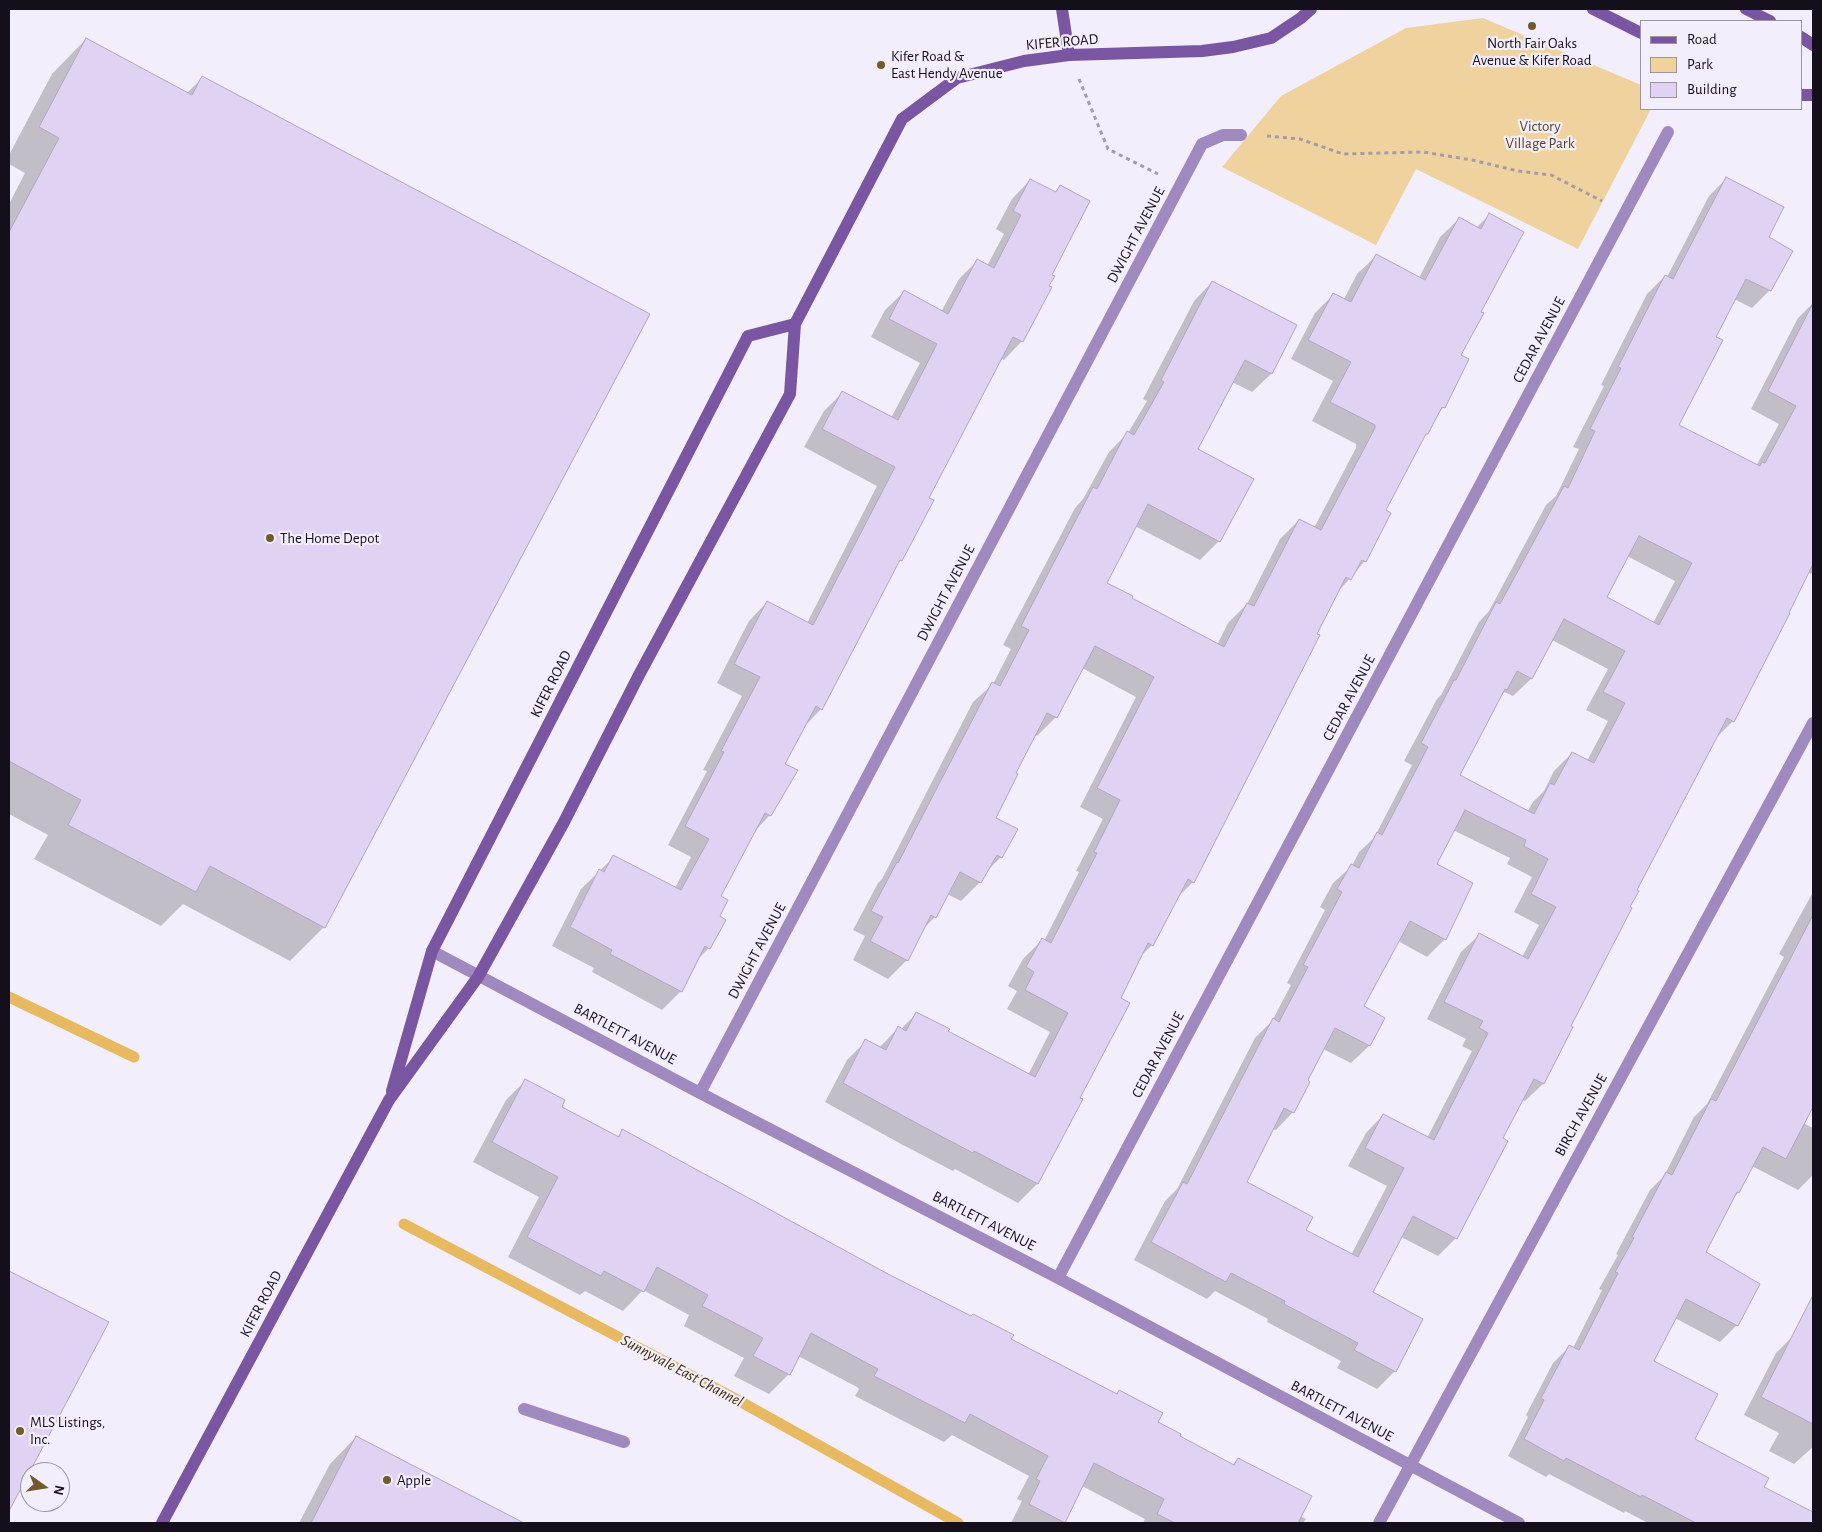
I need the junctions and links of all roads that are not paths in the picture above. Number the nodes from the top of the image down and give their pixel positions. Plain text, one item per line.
1 (1062, 9) edge
2 (1311, 9) edge
3 (1593, 9) edge
4 (1746, 9) edge
5 (1768, 20) edge
6 (1640, 32) edge
7 (1802, 38) edge
8 (1813, 45) edge
9 (1069, 55) junction
10 (1668, 132) dead end
11 (1241, 135) road end
12 (795, 324) junction
13 (1813, 722) edge
14 (432, 951) junction
15 (478, 976) junction
16 (700, 1093) junction
17 (389, 1100) junction
18 (1058, 1278) junction
19 (524, 1409) dead end
20 (624, 1442) dead end
21 (1409, 1465) junction
22 (162, 1523) edge
23 (1378, 1523) edge
24 (1518, 1523) edge

1 - 9 main road
2 - 9 main road, KIFER ROAD
3 - 6 main road
4 - 5 main road
7 - 8 main road
9 - 12 main road, KIFER ROAD
10 - 18 street, CEDAR AVENUE
11 - 16 street, DWIGHT AVENUE
12 - 14 main road, KIFER ROAD
12 - 15 main road, KIFER ROAD
13 - 21 street, BIRCH AVENUE
14 - 15 street, BARTLETT AVENUE
14 - 17 main road, KIFER ROAD
15 - 16 street, BARTLETT AVENUE
15 - 17 main road, KIFER ROAD
16 - 18 street, BARTLETT AVENUE
17 - 22 main road, KIFER ROAD
18 - 21 street, BARTLETT AVENUE
19 - 20 street
21 - 23 street, BIRCH AVENUE
21 - 24 street, BARTLETT AVENUE

